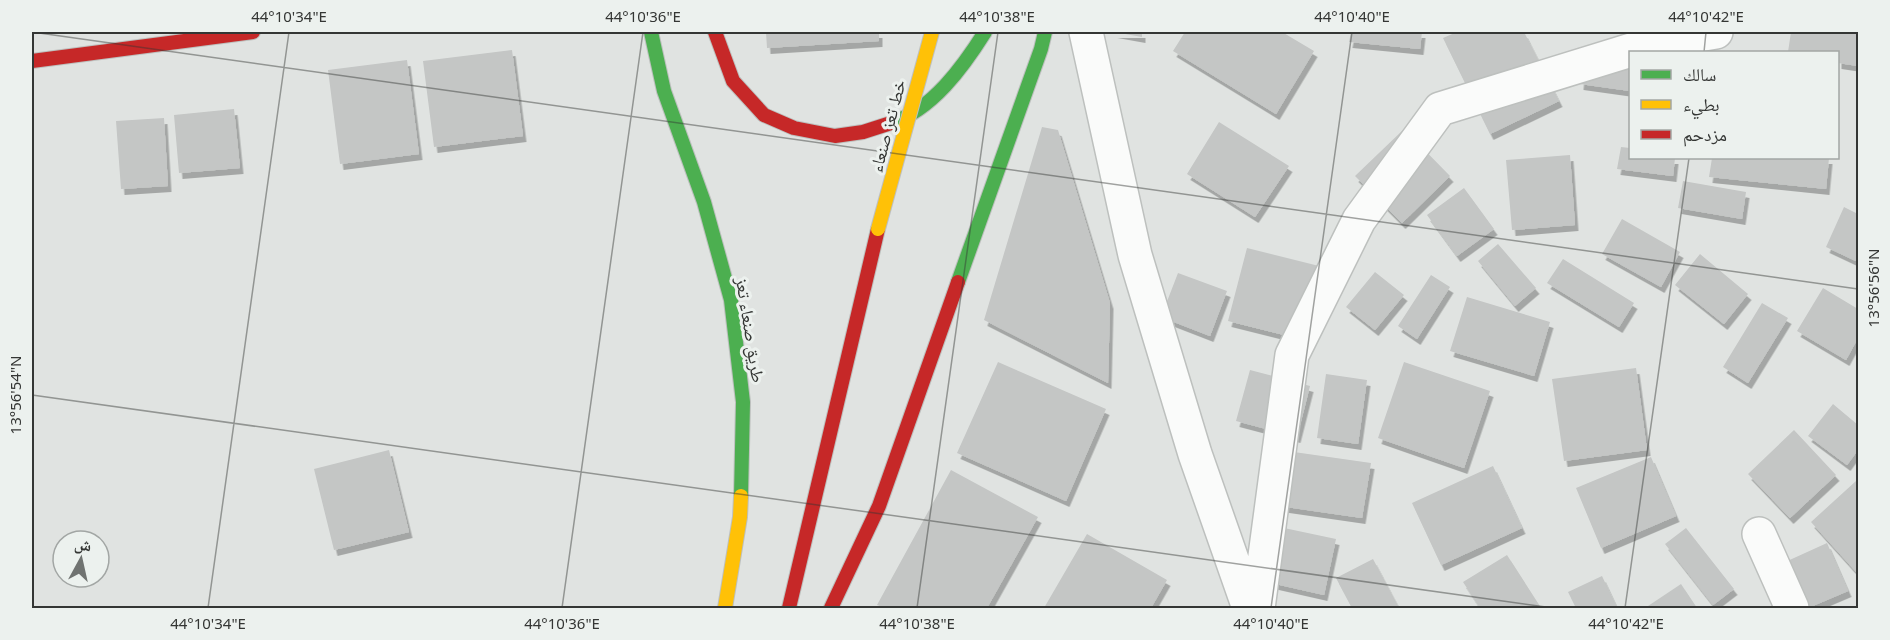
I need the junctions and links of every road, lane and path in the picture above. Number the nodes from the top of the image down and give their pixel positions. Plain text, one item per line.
1 (254, 32) edge
2 (651, 32) edge
3 (715, 32) edge
4 (932, 32) edge
5 (985, 32) edge
6 (1045, 32) edge
7 (1086, 32) edge
8 (1716, 32) edge
9 (1647, 37) edge
10 (35, 56) edge
11 (1759, 534) dead end
12 (725, 609) edge
13 (789, 609) edge
14 (831, 609) edge
15 (1249, 609) edge
16 (1258, 609) edge
17 (1792, 609) edge

1 - 10 main road
2 - 12 main road, طريق صنعاء تعز
3 - 5 main road
4 - 13 main road, خط تعز صنعاء, bridge
6 - 14 main road
7 - 15 street
8 - 9 street
9 - 16 street
11 - 17 street

